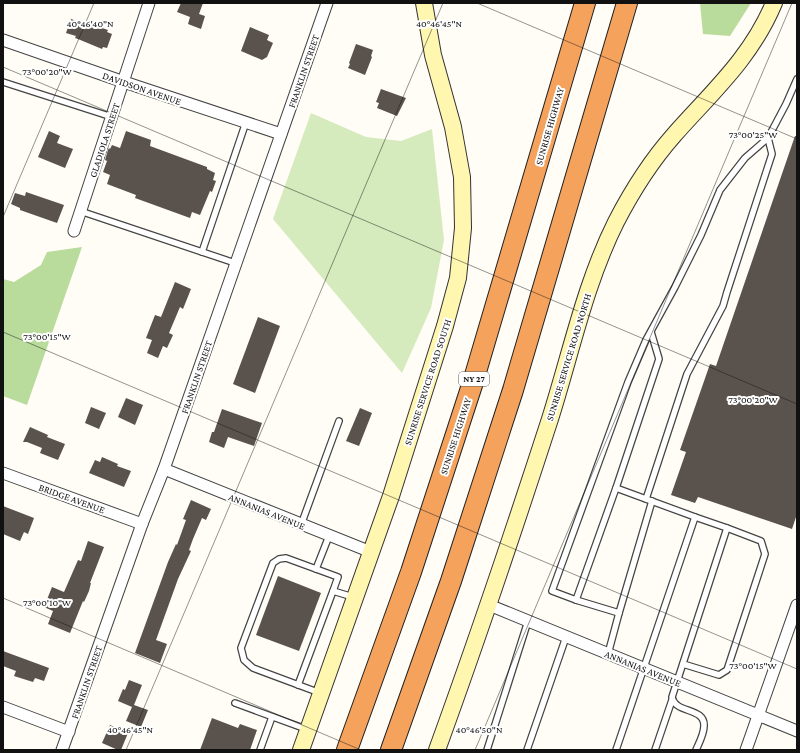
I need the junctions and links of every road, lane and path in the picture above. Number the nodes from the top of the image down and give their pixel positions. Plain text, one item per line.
1 (149, 3) edge
2 (327, 3) edge
3 (424, 3) edge
4 (585, 3) edge
5 (628, 3) edge
6 (774, 3) edge
7 (3, 40) edge
8 (797, 79) edge
9 (3, 82) edge
10 (124, 82) junction
11 (112, 117) junction
12 (246, 122) junction
13 (281, 134) junction
14 (768, 138) junction
15 (80, 211) junction
16 (74, 231) dead end
17 (202, 252) junction
18 (236, 264) junction
19 (651, 332) junction
20 (339, 420) dead end
21 (164, 469) junction
22 (3, 473) edge
23 (616, 488) junction
24 (649, 500) junction
25 (695, 517) junction
26 (142, 524) junction
27 (301, 525) junction
28 (727, 528) junction
29 (329, 536) junction
30 (371, 552) junction
31 (316, 569) junction
32 (333, 591) junction
33 (355, 598) junction
34 (576, 600) junction
35 (489, 605) junction
36 (797, 605) edge
37 (619, 613) junction
38 (528, 621) junction
39 (566, 637) junction
40 (608, 654) junction
41 (682, 664) junction
42 (643, 669) junction
43 (676, 682) junction
44 (298, 685) junction
45 (322, 693) junction
46 (672, 700) junction
47 (235, 703) dead end
48 (3, 707) edge
49 (759, 716) junction
50 (272, 717) junction
51 (308, 730) junction
52 (797, 731) edge
53 (69, 732) junction
54 (62, 750) edge
55 (260, 750) edge
56 (301, 750) edge
57 (347, 750) edge
58 (391, 750) edge
59 (437, 750) edge
60 (487, 750) edge
61 (527, 750) edge
62 (616, 750) edge
63 (655, 750) edge
64 (696, 750) edge
65 (746, 750) edge

1 - 10 street, GLADIOLA STREET
2 - 13 street, FRANKLIN STREET
3 - 30 main road, SUNRISE SERVICE ROAD SOUTH
4 - 57 highway, SUNRISE HIGHWAY / NY 27
5 - 58 highway
6 - 35 main road, SUNRISE SERVICE ROAD NORTH
7 - 10 street, DAVIDSON AVENUE
8 - 14 lane
9 - 11 lane
10 - 11 street, GLADIOLA STREET
10 - 12 street, DAVIDSON AVENUE
11 - 15 street, GLADIOLA STREET
12 - 13 street, DAVIDSON AVENUE
12 - 17 lane
13 - 18 street, FRANKLIN STREET
14 - 19 lane
14 - 24 lane
15 - 16 street, GLADIOLA STREET
15 - 17 lane
17 - 18 lane
18 - 21 street, FRANKLIN STREET
19 - 23 lane
19 - 34 lane
20 - 27 lane
21 - 26 street, FRANKLIN STREET
21 - 27 street, ANNANIAS AVENUE
22 - 26 street, BRIDGE AVENUE
23 - 24 lane
23 - 34 lane
24 - 25 lane
24 - 37 lane
25 - 28 lane
25 - 42 lane
26 - 53 street, FRANKLIN STREET
27 - 29 street, ANNANIAS AVENUE
28 - 41 lane
28 - 41 lane
29 - 30 street, ANNANIAS AVENUE
29 - 31 lane
30 - 33 main road, SUNRISE SERVICE ROAD SOUTH
31 - 32 lane
31 - 44 lane
32 - 33 lane
32 - 44 lane
33 - 45 main road, SUNRISE SERVICE ROAD SOUTH
34 - 37 lane
35 - 38 street, ANNANIAS AVENUE
35 - 59 main road, SUNRISE SERVICE ROAD NORTH
36 - 49 street
37 - 40 lane
38 - 39 street, ANNANIAS AVENUE
38 - 60 lane
39 - 40 street, ANNANIAS AVENUE
39 - 61 lane
40 - 42 street, ANNANIAS AVENUE
41 - 43 lane
42 - 43 street, ANNANIAS AVENUE
42 - 62 lane
43 - 46 lane
43 - 49 street, ANNANIAS AVENUE
44 - 45 lane
45 - 51 main road, SUNRISE SERVICE ROAD SOUTH
46 - 63 lane
46 - 64 lane
47 - 50 lane
48 - 53 street
49 - 52 street, ANNANIAS AVENUE
49 - 65 street
50 - 51 lane
50 - 55 lane
51 - 56 main road, SUNRISE SERVICE ROAD SOUTH
53 - 54 street, FRANKLIN STREET

